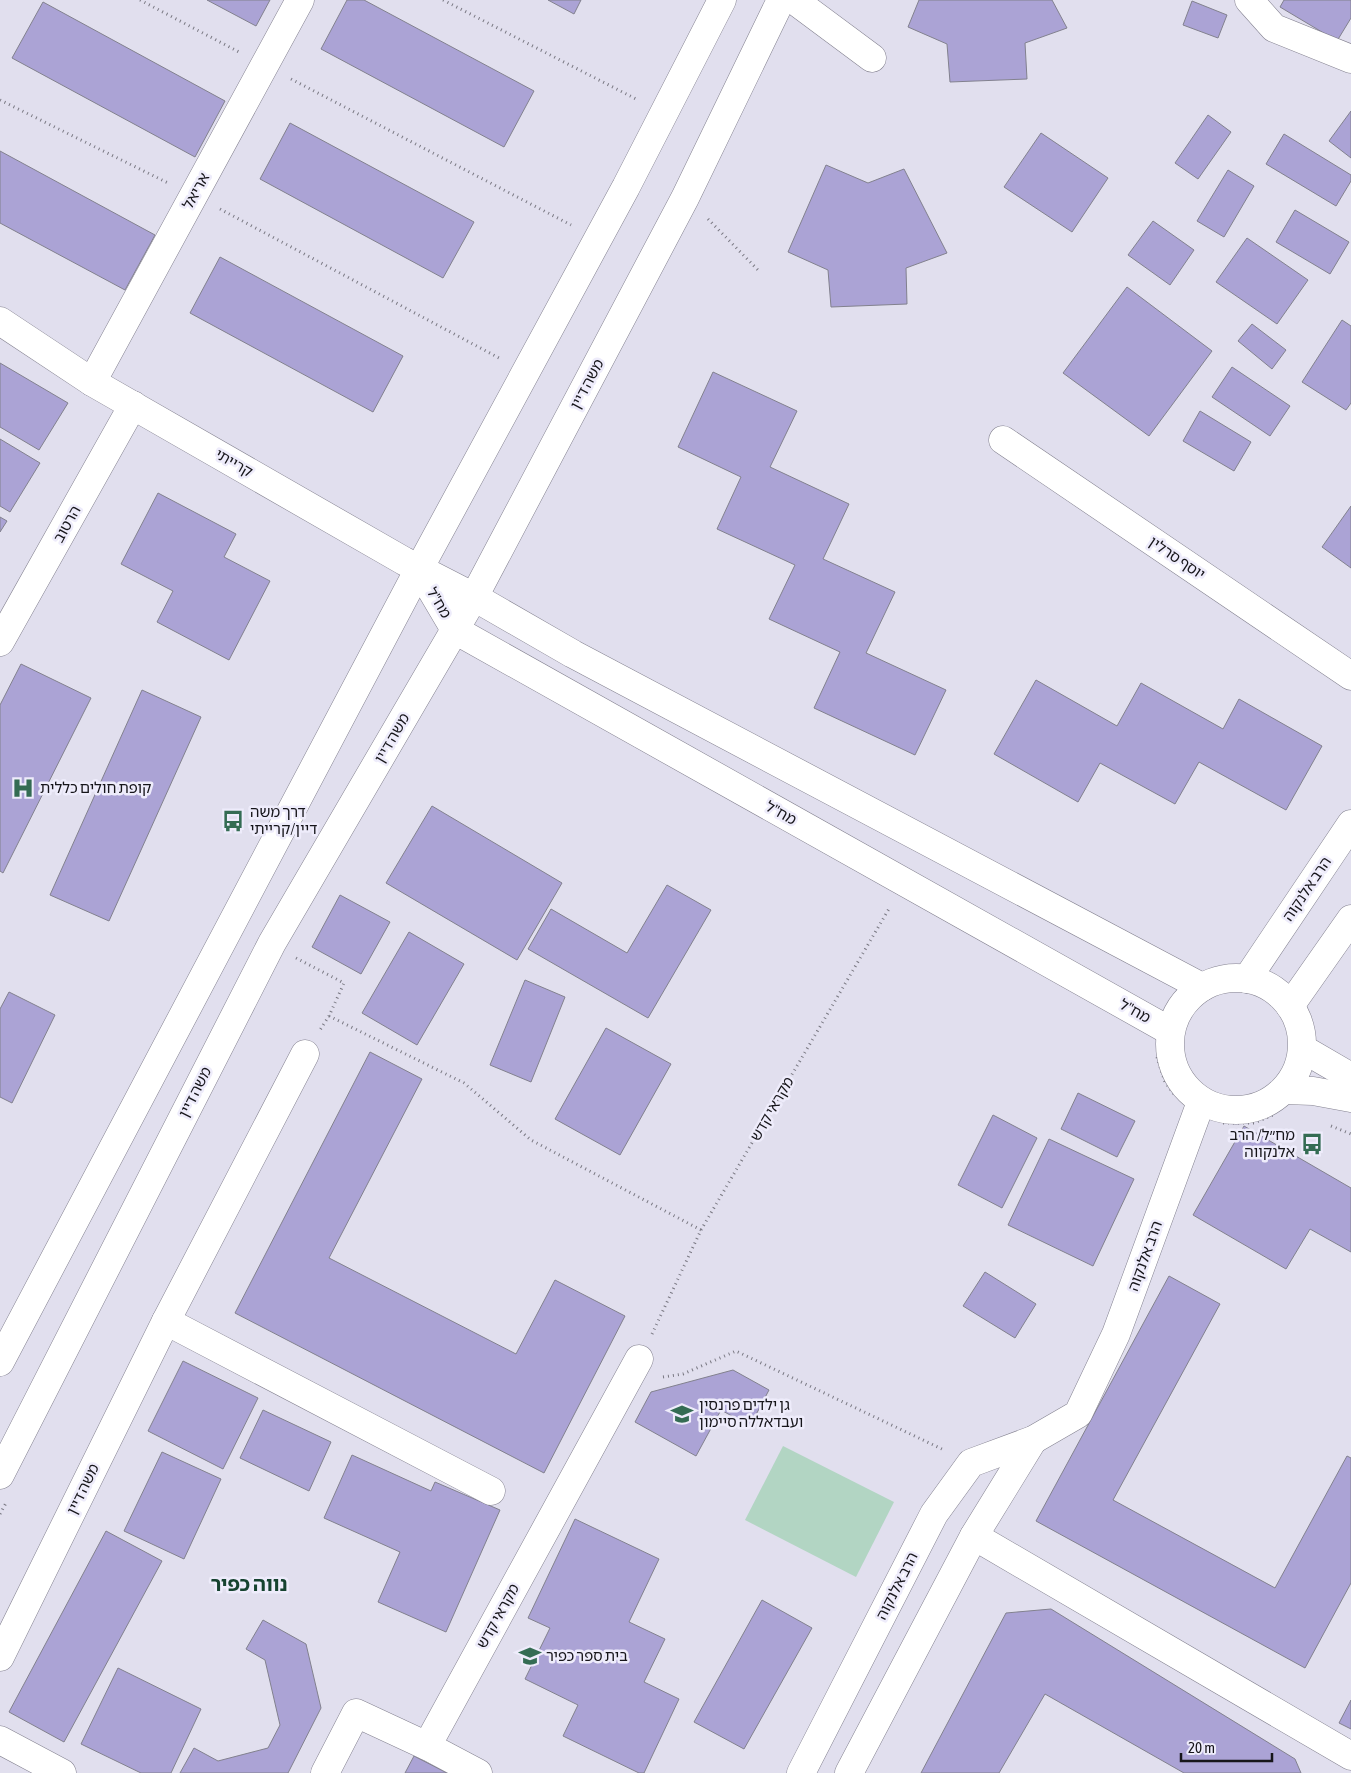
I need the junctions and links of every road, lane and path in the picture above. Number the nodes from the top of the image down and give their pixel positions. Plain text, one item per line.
1 (140, 0) edge
2 (300, 0) edge
3 (443, 0) edge
4 (722, 0) edge
5 (781, 0) edge
6 (794, 0) edge
7 (1248, 0) edge
8 (872, 58) dead end
9 (1351, 59) edge
10 (264, 65) junction
11 (0, 100) edge
12 (645, 103) dead end
13 (194, 196) junction
14 (579, 230) dead end
15 (724, 236) dead end
16 (758, 270) dead end
17 (0, 321) edge
18 (508, 363) dead end
19 (92, 382) junction
20 (133, 405) junction
21 (1003, 440) dead end
22 (419, 569) junction
23 (474, 597) junction
24 (455, 630) junction
25 (0, 642) edge
26 (1351, 676) edge
27 (1351, 824) edge
28 (904, 883) junction
29 (1351, 919) edge
30 (272, 943) junction
31 (1247, 979) junction
32 (1202, 987) junction
33 (1290, 1006) junction
34 (329, 1016) junction
35 (1164, 1028) junction
36 (1302, 1049) junction
37 (305, 1054) joint
38 (1351, 1077) edge
39 (1292, 1090) junction
40 (1351, 1098) edge
41 (1198, 1108) junction
42 (701, 1230) junction
43 (166, 1322) junction
44 (644, 1350) junction
45 (0, 1362) edge
46 (1033, 1440) junction
47 (971, 1463) junction
48 (0, 1475) edge
49 (491, 1491) dead end
50 (974, 1536) junction
51 (0, 1657) edge
52 (0, 1740) edge
53 (427, 1746) junction
54 (1351, 1756) edge
55 (62, 1773) edge
56 (325, 1773) edge
57 (478, 1773) edge
58 (801, 1773) edge
59 (849, 1773) edge

1 - 10 path
2 - 10 street, אריאל
3 - 12 path
4 - 22 street
5 - 23 street, משה דיין
6 - 8 street
7 - 9 street
10 - 13 street, אריאל
10 - 14 path
11 - 13 path
13 - 18 path
13 - 19 street, אריאל
15 - 16 path
17 - 19 street, קרייתי
19 - 20 street, קרייתי
20 - 22 street, קרייתי
20 - 25 street, הרטוב
21 - 26 street, יוסף סרלין
22 - 23 street, קרייתי
22 - 24 street, מח"ל
22 - 45 street
23 - 24 street, משה דיין
23 - 32 street
24 - 28 street, מח"ל
24 - 30 street, משה דיין
27 - 31 street, הרב אלנקוה
28 - 35 street, מח"ל
28 - 42 path, מקראי קדש
29 - 33 street
30 - 34 path
30 - 48 street, משה דיין
31 - 32 street
31 - 33 street
32 - 35 street
33 - 36 street
34 - 37 path
34 - 42 path
35 - 41 street
35 - 41 path
36 - 38 street
36 - 39 street
37 - 43 street, משה דיין
39 - 40 street
39 - 41 street
39 - 41 path
41 - 46 street, הרב אלנקוה
42 - 44 path, מקראי קדש
43 - 49 street
43 - 51 street, משה דיין
44 - 47 path
44 - 53 street, מקראי קדש
46 - 47 street, הרב אלנקוה
46 - 50 street, הרב אלנקוה
47 - 58 street, הרב אלנקוה
50 - 54 street
50 - 59 street, הרב אלנקוה
52 - 55 street
53 - 56 street
53 - 57 street

